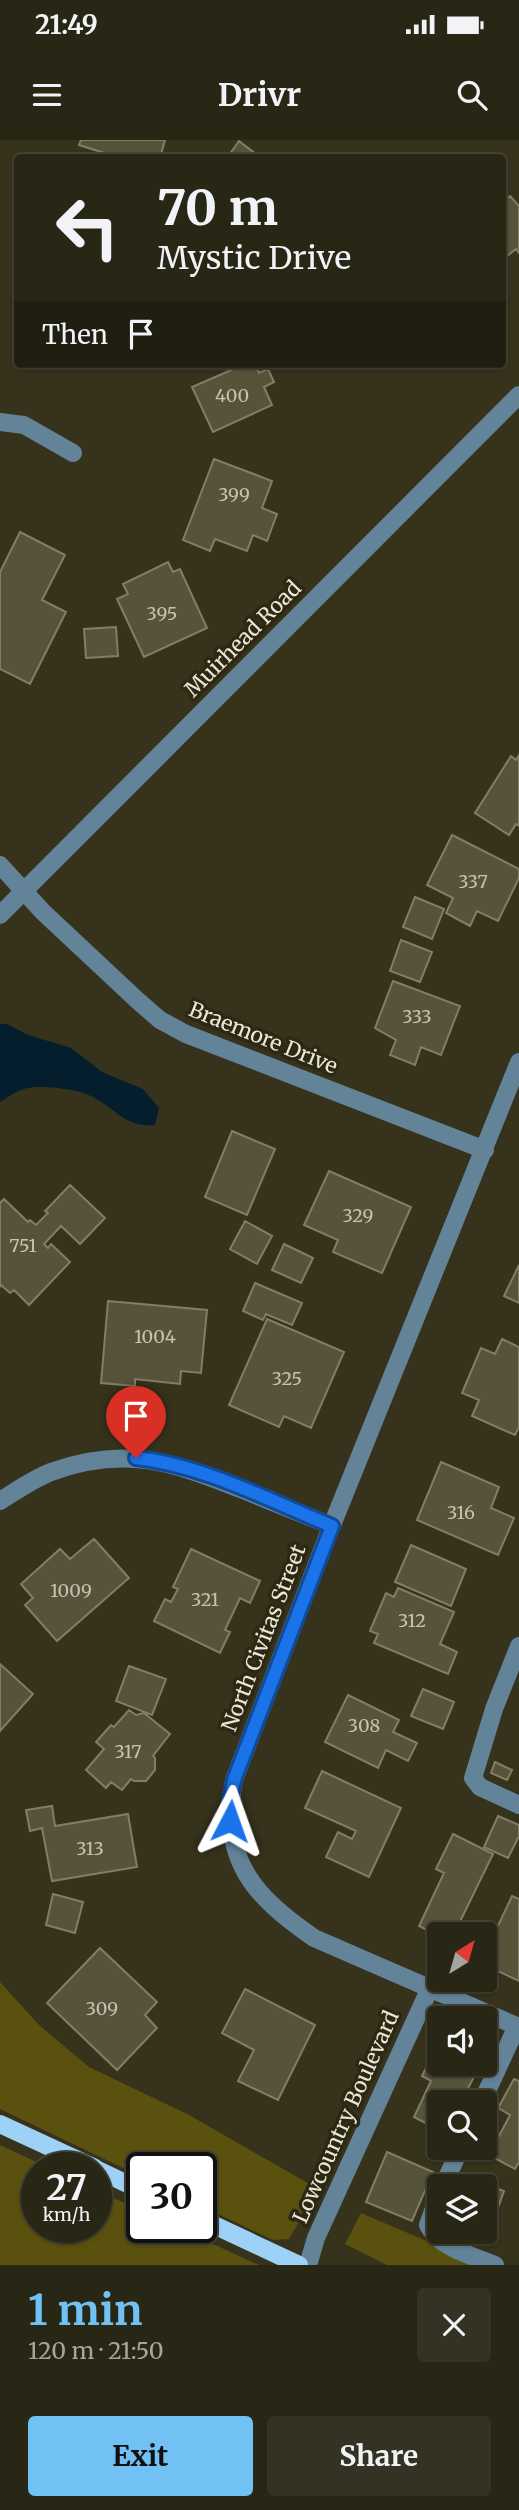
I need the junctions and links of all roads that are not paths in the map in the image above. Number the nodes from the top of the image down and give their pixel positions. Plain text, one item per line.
1 (519, 395) edge
2 (0, 422) edge
3 (73, 453) dead end
4 (0, 866) edge
5 (24, 891) junction
6 (0, 915) edge
7 (519, 1062) edge
8 (485, 1150) junction
9 (0, 1501) edge
10 (332, 1526) junction
11 (519, 1646) edge
12 (519, 1805) edge
13 (427, 1989) edge
14 (428, 1992) edge
15 (434, 1992) edge
16 (518, 2027) edge
17 (488, 2090) edge
18 (0, 2124) edge
19 (59, 2152) edge
20 (217, 2227) edge
21 (447, 2244) edge
22 (299, 2265) edge
23 (307, 2265) edge
24 (495, 2265) edge

1 - 5 street, Muirhead Road
2 - 3 street
4 - 5 street, Braemore Drive
5 - 6 street, Muirhead Road
5 - 8 street, Braemore Drive
7 - 8 street, North Civitas Street
8 - 10 street, North Civitas Street
9 - 10 street
10 - 13 street, North Civitas Street
11 - 12 street
14 - 23 street, Lowcountry Boulevard
15 - 16 street, North Civitas Street
16 - 17 street
18 - 19 main road
20 - 22 main road
21 - 24 street

